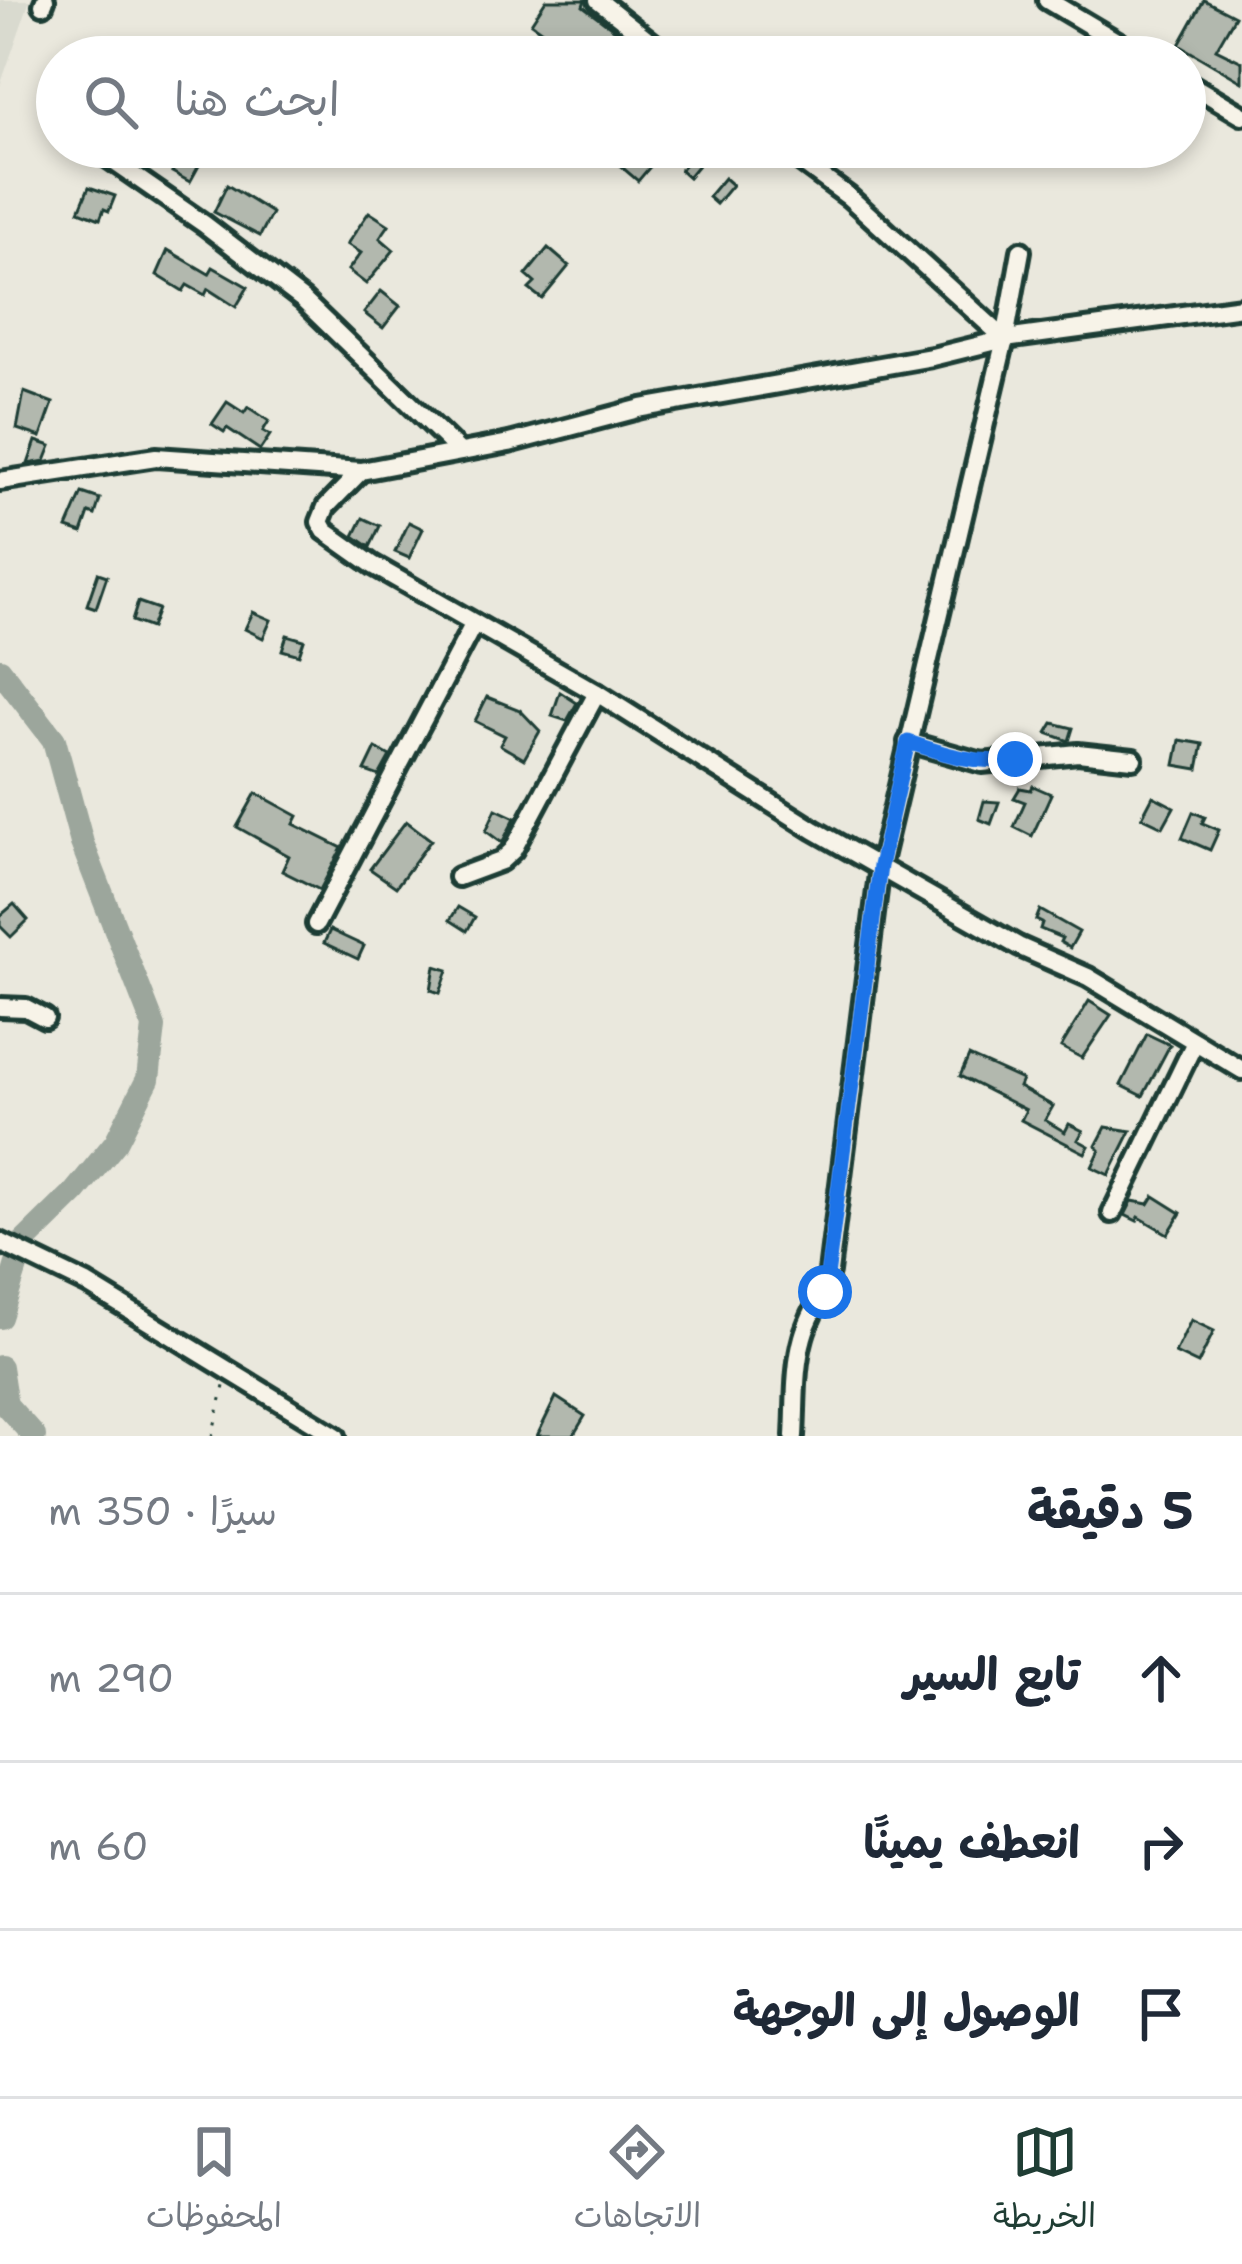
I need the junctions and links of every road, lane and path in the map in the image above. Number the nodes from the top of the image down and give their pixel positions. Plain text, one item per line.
1 (598, 0) edge
2 (1048, 0) edge
3 (643, 36) edge
4 (1108, 36) edge
5 (1206, 94) edge
6 (1242, 115) edge
7 (123, 168) edge
8 (810, 168) edge
9 (1021, 251) dead end
10 (1242, 307) edge
11 (1004, 339) junction
12 (460, 452) junction
13 (361, 471) junction
14 (0, 481) edge
15 (475, 623) junction
16 (597, 693) junction
17 (908, 742) junction
18 (1133, 759) dead end
19 (880, 866) junction
20 (458, 877) dead end
21 (316, 925) dead end
22 (0, 1007) edge
23 (45, 1018) dead end
24 (1195, 1042) junction
25 (1242, 1070) edge
26 (1112, 1213) dead end
27 (0, 1242) edge
28 (228, 1369) junction
29 (212, 1436) edge
30 (336, 1436) edge
31 (794, 1436) edge

1 - 3 street
2 - 4 street
5 - 6 street
7 - 12 street
8 - 11 street
9 - 11 street
10 - 11 street
11 - 12 street
11 - 17 street
12 - 13 street
13 - 14 street
13 - 15 street
15 - 16 street
15 - 21 street
16 - 19 street
16 - 20 street
17 - 18 street
17 - 19 street
19 - 24 street
19 - 31 street
22 - 23 street
24 - 25 street
24 - 26 street
27 - 28 street
28 - 29 path
28 - 30 street

